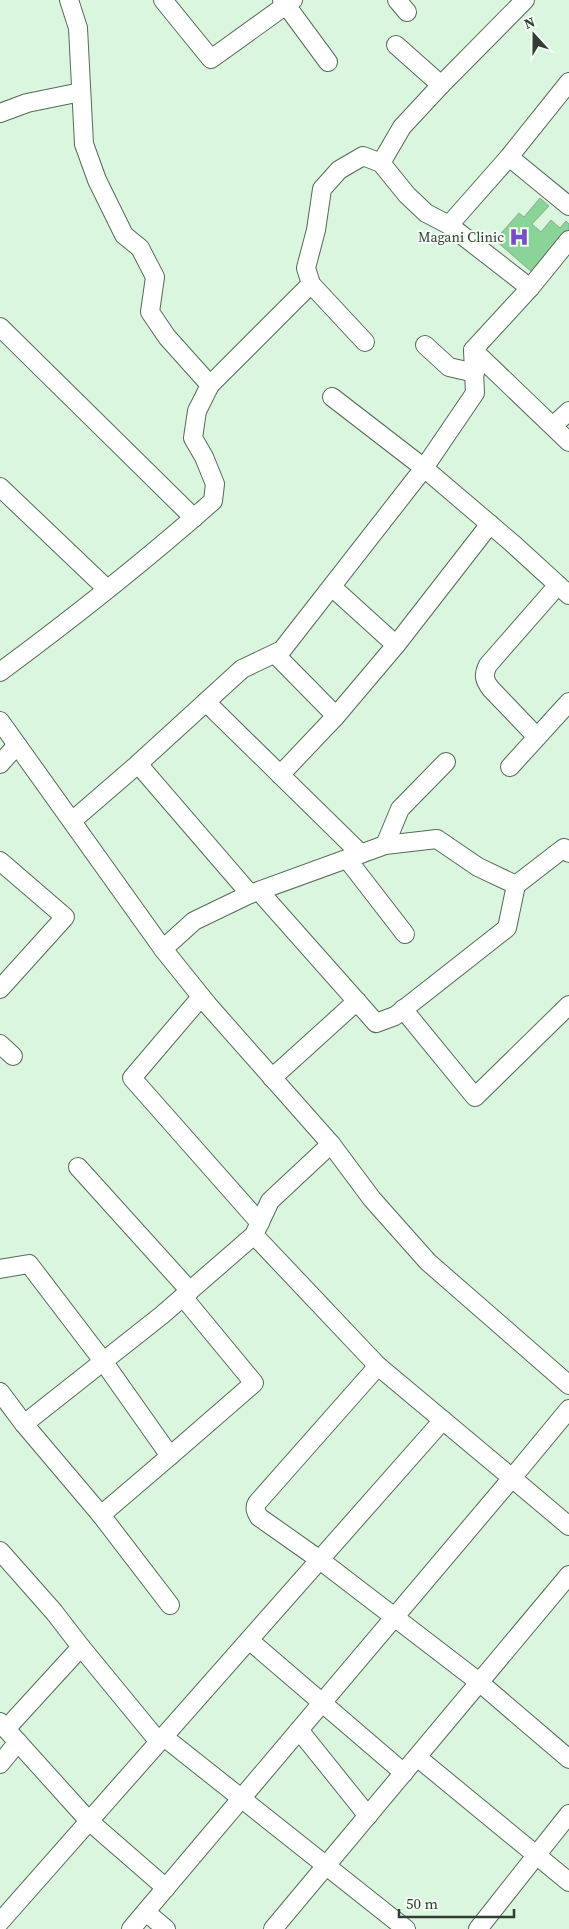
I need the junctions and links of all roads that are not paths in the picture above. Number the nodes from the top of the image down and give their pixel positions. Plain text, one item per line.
1 (68, 0) edge
2 (163, 0) edge
3 (525, 0) edge
4 (287, 2) edge
5 (396, 45) dead end
6 (328, 62) dead end
7 (569, 82) edge
8 (441, 85) junction
9 (81, 92) junction
10 (0, 113) edge
11 (509, 157) junction
12 (380, 163) junction
13 (569, 206) edge
14 (449, 225) junction
15 (569, 240) edge
16 (311, 284) junction
17 (530, 288) junction
18 (0, 327) edge
19 (365, 342) dead end
20 (426, 346) dead end
21 (474, 350) junction
22 (474, 373) junction
23 (210, 385) junction
24 (332, 397) dead end
25 (569, 411) edge
26 (553, 426) junction
27 (569, 442) edge
28 (424, 468) junction
29 (0, 487) edge
30 (194, 518) junction
31 (490, 524) junction
32 (332, 587) junction
33 (107, 589) junction
34 (564, 590) edge
35 (396, 645) junction
36 (275, 654) junction
37 (0, 672) edge
38 (206, 702) junction
39 (569, 702) edge
40 (336, 716) junction
41 (0, 721) edge
42 (537, 738) junction
43 (17, 745) junction
44 (446, 762) dead end
45 (0, 764) edge
46 (138, 764) junction
47 (510, 767) dead end
48 (280, 774) junction
49 (72, 821) junction
50 (385, 845) junction
51 (569, 853) edge
52 (354, 856) junction
53 (0, 860) edge
54 (516, 886) junction
55 (255, 892) junction
56 (405, 934) dead end
57 (163, 949) junction
58 (0, 989) edge
59 (202, 997) junction
60 (357, 1001) junction
61 (569, 1005) edge
62 (403, 1009) junction
63 (272, 1078) junction
64 (331, 1144) junction
65 (78, 1167) dead end
66 (257, 1229) junction
67 (0, 1269) edge
68 (187, 1294) junction
69 (103, 1361) junction
70 (378, 1366) junction
71 (569, 1385) edge
72 (0, 1392) edge
73 (569, 1410) edge
74 (442, 1420) junction
75 (24, 1424) junction
76 (170, 1456) junction
77 (512, 1478) junction
78 (101, 1514) junction
79 (569, 1526) edge
80 (0, 1551) edge
81 (320, 1560) junction
82 (569, 1574) edge
83 (170, 1604) dead end
84 (394, 1617) junction
85 (249, 1640) junction
86 (81, 1647) junction
87 (479, 1682) junction
88 (322, 1703) junction
89 (3, 1725) edge
90 (299, 1730) junction
91 (162, 1739) junction
92 (18, 1742) junction
93 (417, 1757) junction
94 (569, 1759) edge
95 (0, 1764) edge
96 (404, 1773) junction
97 (242, 1798) junction
98 (569, 1814) edge
99 (368, 1816) junction
100 (90, 1821) junction
101 (536, 1855) junction
102 (326, 1866) junction
103 (569, 1882) edge
104 (166, 1888) junction
105 (146, 1912) junction
106 (0, 1922) edge
107 (131, 1929) edge
108 (166, 1929) edge
109 (273, 1929) edge
110 (406, 1929) edge
111 (478, 1929) edge

1 - 9 street
2 - 4 street
3 - 8 street
4 - 6 street
5 - 8 street
7 - 11 street
8 - 12 street
9 - 10 street
9 - 23 street
11 - 13 street
11 - 14 street
12 - 14 street
12 - 16 street
14 - 17 street
15 - 17 street
16 - 19 street
16 - 23 street
17 - 21 street
18 - 30 street
20 - 22 street
21 - 22 street
21 - 26 street
22 - 28 street
23 - 30 street
24 - 28 street
25 - 26 street
26 - 27 street
28 - 31 street
28 - 32 street
29 - 33 street
30 - 33 street
31 - 34 street
31 - 35 street
32 - 35 street
32 - 36 street
33 - 37 street
34 - 42 street
35 - 40 street
36 - 38 street
36 - 40 street
38 - 46 street
38 - 48 street
39 - 42 street
40 - 48 street
41 - 43 street
42 - 47 street
43 - 45 street
43 - 49 street
44 - 50 street
46 - 49 street
46 - 55 street
48 - 52 street
49 - 57 street
50 - 52 street
50 - 54 street
51 - 54 street
52 - 55 street
52 - 56 street
53 - 58 street
54 - 62 street
55 - 57 street
55 - 60 street
57 - 59 street
59 - 63 street
59 - 66 street
60 - 62 street
60 - 63 street
61 - 62 street
63 - 64 street
64 - 66 street
64 - 71 street
65 - 68 street
66 - 68 street
66 - 70 street
67 - 69 street
68 - 69 street
68 - 76 street
69 - 75 street
69 - 76 street
70 - 74 street
70 - 81 street
72 - 75 street
73 - 77 street
74 - 77 street
74 - 81 street
75 - 78 street
76 - 78 street
77 - 79 street
77 - 84 street
78 - 83 street
80 - 86 street
81 - 84 street
81 - 85 street
82 - 87 street
84 - 87 street
84 - 88 street
85 - 88 street
85 - 91 street
86 - 89 street
86 - 91 street
87 - 93 street
87 - 94 street
88 - 90 street
88 - 96 street
89 - 92 street
90 - 97 street
90 - 99 street
91 - 97 street
91 - 100 street
92 - 95 street
92 - 100 street
93 - 96 street
93 - 101 street
96 - 99 street
97 - 102 street
97 - 104 street
98 - 101 street
99 - 102 street
100 - 104 street
100 - 106 street
101 - 103 street
101 - 111 street
102 - 109 street
102 - 110 street
104 - 105 street
105 - 107 street
105 - 108 street

